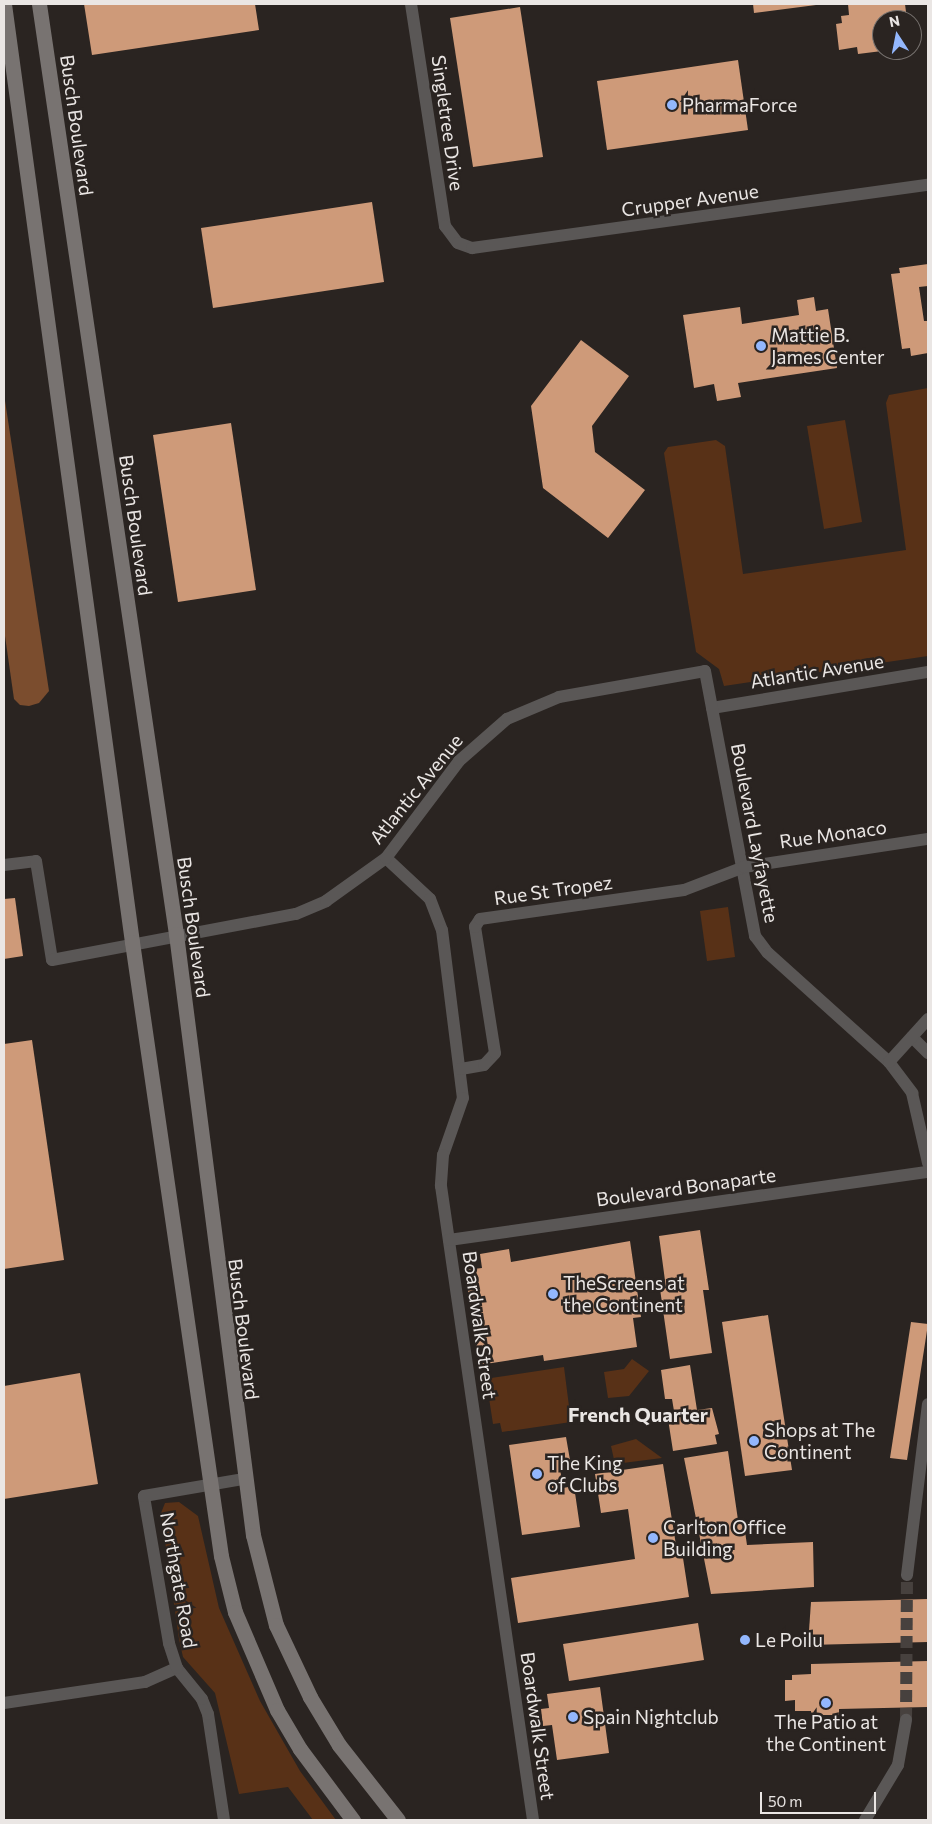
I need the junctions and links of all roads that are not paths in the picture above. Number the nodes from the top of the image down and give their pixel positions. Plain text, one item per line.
1 (4, 4) edge
2 (39, 4) edge
3 (411, 4) edge
4 (928, 185) edge
5 (458, 242) joint
6 (928, 672) edge
7 (688, 674) joint
8 (712, 708) junction
9 (928, 839) edge
10 (386, 858) junction
11 (4, 865) edge
12 (744, 867) junction
13 (176, 934) junction
14 (132, 942) junction
15 (928, 1019) edge
16 (912, 1037) junction
17 (928, 1053) edge
18 (889, 1062) junction
19 (461, 1069) junction
20 (928, 1163) edge
21 (928, 1172) edge
22 (449, 1240) junction
23 (928, 1404) edge
24 (243, 1479) junction
25 (210, 1484) junction
26 (907, 1575) tunnel mouth
27 (177, 1668) junction
28 (4, 1703) edge
29 (906, 1720) tunnel mouth
30 (224, 1820) edge
31 (353, 1820) edge
32 (398, 1820) edge
33 (533, 1820) edge
34 (865, 1820) edge

1 - 14 main road
2 - 13 main road, Busch Boulevard
3 - 5 street, Singletree Drive
4 - 5 street, Crupper Avenue
6 - 8 street, Atlantic Avenue
7 - 8 street, Boulevard Layfayette
7 - 10 street, Atlantic Avenue
8 - 12 street, Boulevard Layfayette
9 - 12 street, Rue Monaco
10 - 13 street, Atlantic Avenue
10 - 19 street, Boardwalk Street
11 - 14 street, Atlantic Avenue
12 - 18 street, Boulevard Layfayette
12 - 19 street, Rue St Tropez
13 - 14 street, Atlantic Avenue
13 - 24 main road, Busch Boulevard
14 - 25 main road
15 - 16 street
16 - 17 street
16 - 18 street
18 - 20 street, Boulevard Layfayette
19 - 22 street, Boardwalk Street
21 - 22 street, Boulevard Bonaparte
22 - 33 street, Boardwalk Street
23 - 26 street
24 - 25 street, Northgate Road
24 - 32 main road, Busch Boulevard
25 - 27 street, Northgate Road
25 - 31 main road
27 - 28 street
27 - 30 street, Northgate Road
29 - 34 street

